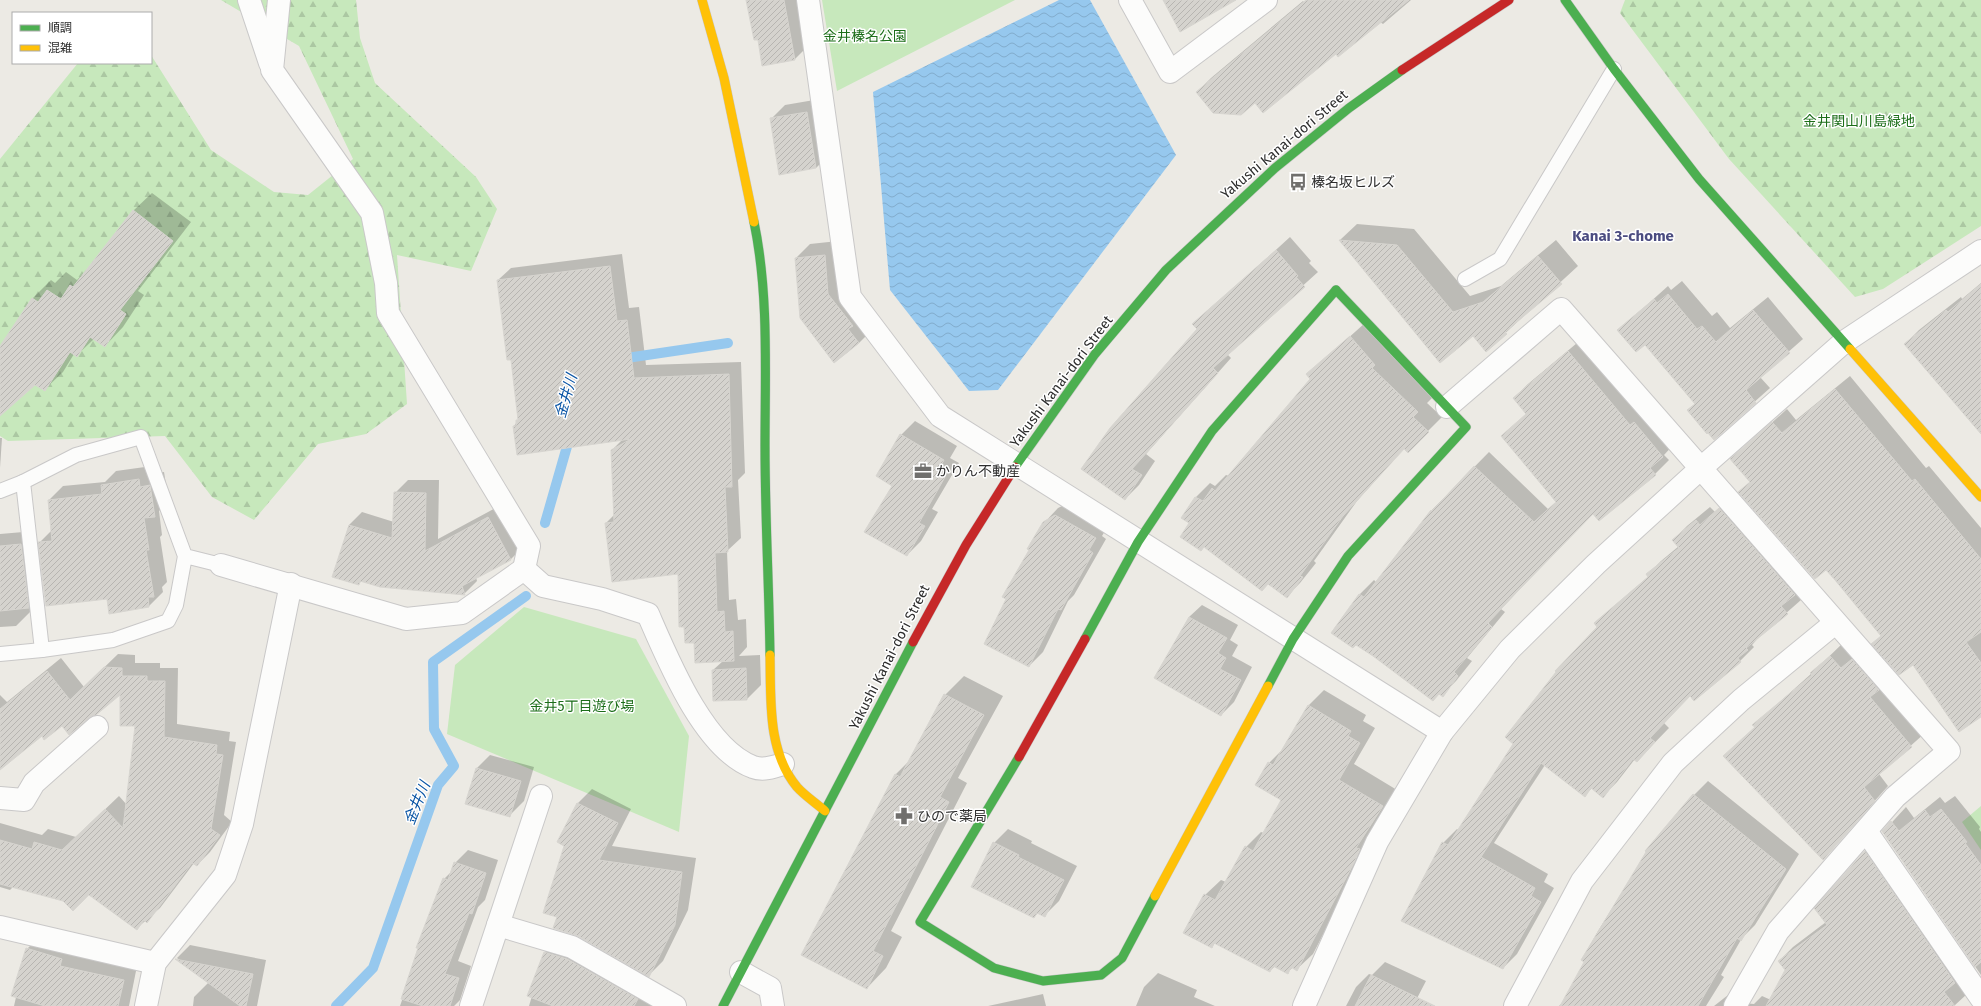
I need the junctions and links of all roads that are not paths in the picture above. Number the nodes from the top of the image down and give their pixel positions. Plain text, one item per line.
1 (249, 0) edge
2 (279, 0) edge
3 (702, 0) edge
4 (808, 0) edge
5 (1130, 0) edge
6 (1266, 0) edge
7 (1509, 0) edge
8 (1565, 0) edge
9 (1614, 69) junction
10 (272, 70) junction
11 (1981, 251) edge
12 (1465, 279) dead end
13 (1844, 342) junction
14 (1447, 407) junction
15 (1016, 465) junction
16 (1700, 469) junction
17 (23, 482) junction
18 (0, 491) edge
19 (1981, 498) edge
20 (1138, 542) junction
21 (185, 556) junction
22 (221, 565) joint
23 (524, 569) junction
24 (291, 584) junction
25 (1835, 623) junction
26 (1293, 638) junction
27 (42, 650) junction
28 (0, 654) edge
29 (97, 727) dead end
30 (1442, 732) junction
31 (783, 764) junction
32 (541, 796) dead end
33 (0, 798) edge
34 (825, 811) junction
35 (1866, 831) junction
36 (498, 925) junction
37 (0, 927) edge
38 (155, 963) junction
39 (741, 972) junction
40 (1981, 998) edge
41 (146, 1006) edge
42 (471, 1006) edge
43 (675, 1006) edge
44 (723, 1006) edge
45 (773, 1006) edge
46 (1304, 1006) edge
47 (1515, 1006) edge
48 (1735, 1006) edge

1 - 10 street
2 - 10 street
3 - 31 street
4 - 15 street
5 - 6 street
7 - 15 street, Yakushi Kanai-dori Street
8 - 9 street
9 - 12 lane
9 - 13 street
10 - 23 street
11 - 13 street
13 - 16 street
13 - 19 street
14 - 16 street
14 - 20 street
14 - 26 street
15 - 20 street
15 - 34 street, Yakushi Kanai-dori Street
16 - 25 street
16 - 30 street
17 - 18 lane
17 - 21 lane
17 - 27 lane
20 - 26 street
20 - 26 street
21 - 22 lane
21 - 27 lane
22 - 24 street
23 - 24 street
23 - 31 street
24 - 38 street
25 - 35 street
25 - 47 street
26 - 30 street
27 - 28 lane
29 - 33 street
30 - 46 street
31 - 34 street
32 - 36 street
34 - 39 street, Yakushi Kanai-dori Street
35 - 40 street
35 - 48 street
36 - 42 street
36 - 43 street
37 - 38 street
38 - 41 street
39 - 44 street, Yakushi Kanai-dori Street
39 - 45 street

